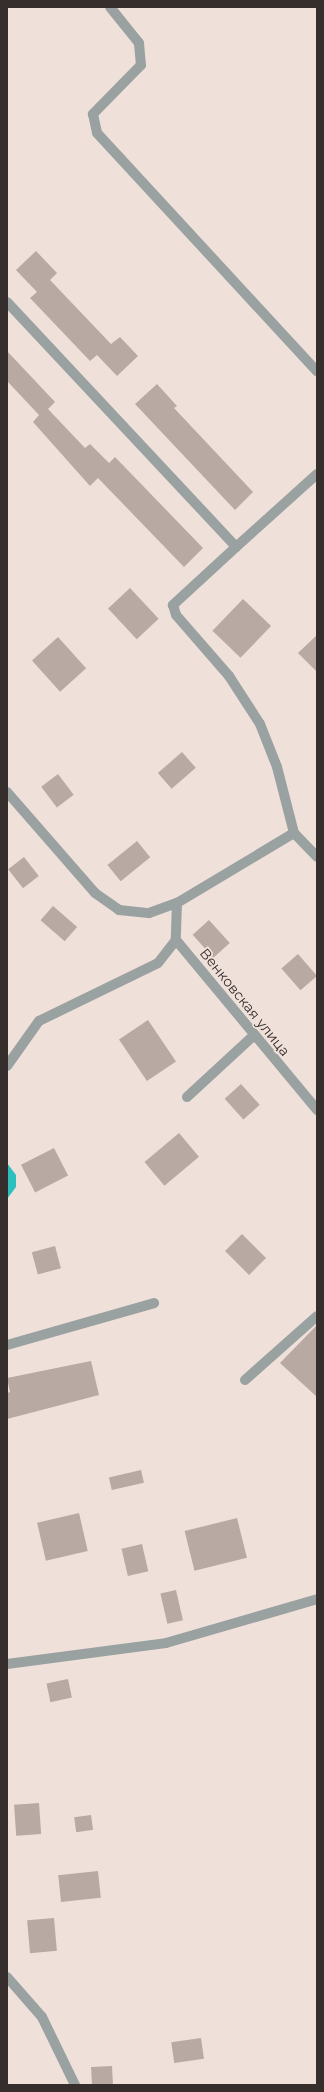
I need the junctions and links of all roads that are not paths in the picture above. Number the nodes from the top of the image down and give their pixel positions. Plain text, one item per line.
1 (110, 7) edge
2 (7, 302) edge
3 (317, 371) edge
4 (317, 474) edge
5 (236, 547) junction
6 (7, 792) edge
7 (294, 833) junction
8 (317, 857) edge
9 (177, 904) junction
10 (176, 940) junction
11 (252, 1036) junction
12 (7, 1066) edge
13 (187, 1097) dead end
14 (317, 1110) edge
15 (154, 1303) dead end
16 (317, 1316) edge
17 (7, 1345) edge
18 (245, 1380) dead end
19 (317, 1599) edge
20 (7, 1664) edge
21 (7, 1977) edge
22 (75, 2085) edge

1 - 3 street
2 - 5 street
4 - 5 street
5 - 7 street
6 - 9 street
7 - 8 street
7 - 9 street
9 - 10 street
10 - 11 street, Венковская улица
10 - 12 street
11 - 13 street
11 - 14 street, Венковская улица
15 - 17 street
16 - 18 street
19 - 20 street
21 - 22 street

